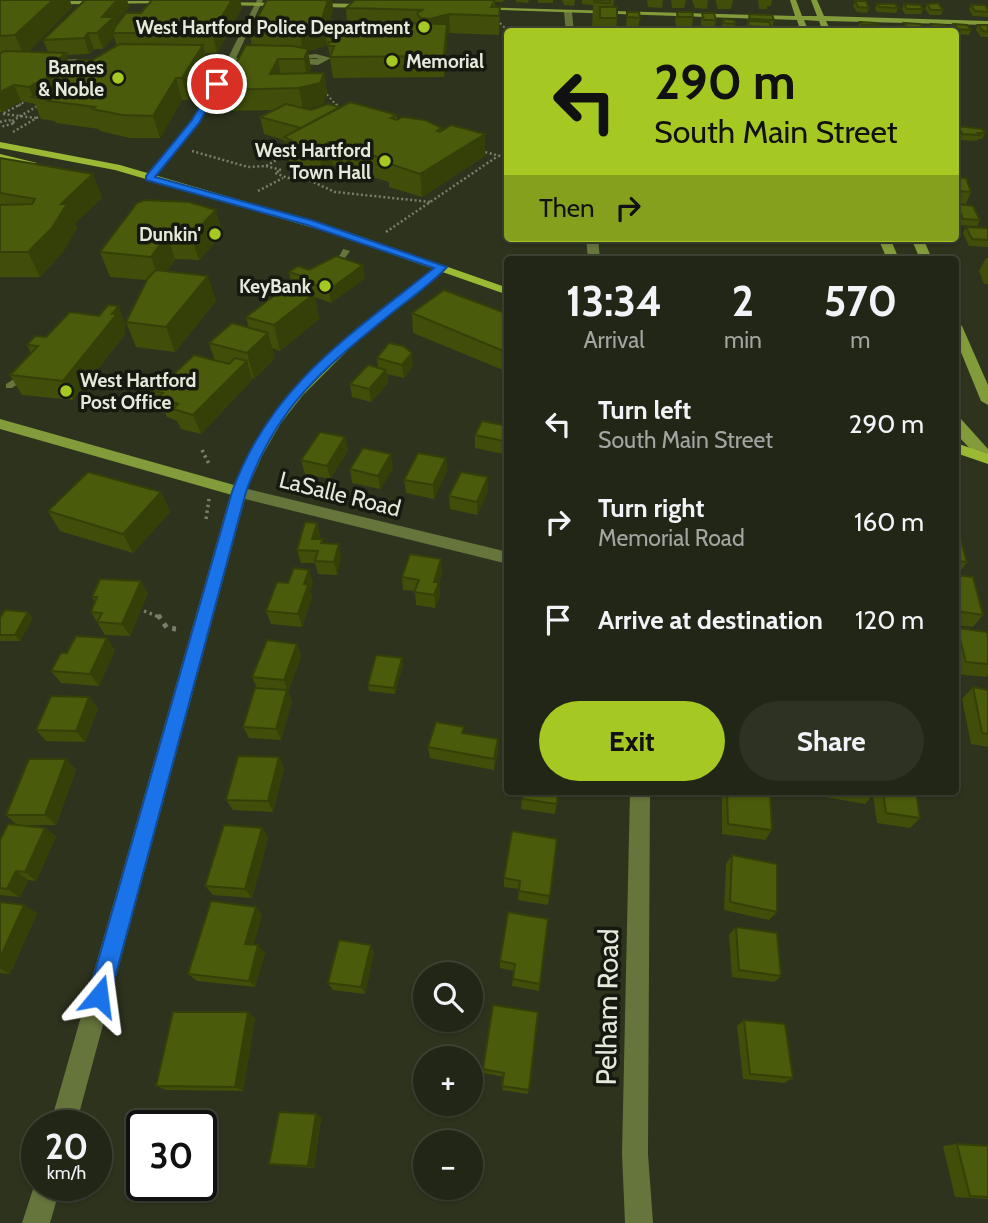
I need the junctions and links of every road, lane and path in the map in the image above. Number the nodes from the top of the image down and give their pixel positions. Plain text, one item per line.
1 (793, 0) edge
2 (814, 0) edge
3 (260, 2) edge
4 (4, 3) edge
5 (184, 3) edge
6 (206, 3) edge
7 (86, 4) junction
8 (374, 6) edge
9 (465, 9) edge
10 (0, 10) edge
11 (568, 12) junction
12 (75, 15) edge
13 (800, 18) junction
14 (821, 19) junction
15 (988, 23) edge
16 (570, 28) edge
17 (804, 28) edge
18 (825, 28) edge
19 (43, 48) edge
20 (180, 60) edge
21 (231, 60) junction
22 (266, 60) edge
23 (276, 60) joint
24 (30, 61) junction
25 (108, 61) edge
26 (0, 62) edge
27 (321, 90) edge
28 (24, 102) edge
29 (42, 104) edge
30 (34, 108) junction
31 (47, 108) edge
32 (52, 109) edge
33 (345, 113) edge
34 (1, 114) edge
35 (20, 116) junction
36 (36, 118) junction
37 (12, 123) junction
38 (0, 125) edge
39 (22, 126) junction
40 (9, 134) dead end
41 (0, 145) edge
42 (299, 147) edge
43 (476, 150) edge
44 (192, 151) dead end
45 (498, 156) junction
46 (0, 157) edge
47 (504, 157) edge
48 (266, 166) junction
49 (149, 178) junction
50 (283, 178) junction
51 (258, 191) dead end
52 (409, 202) junction
53 (430, 202) junction
54 (415, 212) junction
55 (404, 220) junction
56 (399, 229) dead end
57 (386, 232) dead end
58 (346, 251) dead end
59 (442, 267) junction
60 (322, 271) edge
61 (504, 290) edge
62 (959, 333) edge
63 (42, 365) edge
64 (9, 386) edge
65 (988, 401) edge
66 (0, 424) edge
67 (959, 427) edge
68 (959, 449) edge
69 (988, 459) edge
70 (239, 492) junction
71 (504, 557) edge
72 (144, 611) dead end
73 (176, 629) dead end
74 (640, 795) edge
75 (67, 1110) edge
76 (42, 1201) edge
77 (36, 1223) edge
78 (639, 1223) edge

1 - 13 street
2 - 14 street
3 - 6 street
3 - 8 street
3 - 21 street
4 - 7 street
4 - 10 street
5 - 7 street
7 - 12 street
9 - 11 street
11 - 13 street
11 - 16 street
13 - 14 street
13 - 17 street
14 - 15 street
14 - 18 street
19 - 24 street
20 - 21 street
21 - 22 street
21 - 49 street
23 - 23 street
24 - 25 street
24 - 26 street
27 - 33 path
28 - 34 path
29 - 30 path
30 - 31 path
30 - 35 path
32 - 36 path
34 - 35 path
35 - 36 path
35 - 37 path
36 - 39 path
37 - 38 path
37 - 38 path
37 - 39 path
39 - 40 path
41 - 49 main road
42 - 48 path
43 - 45 path
44 - 48 path
45 - 47 path
45 - 53 path
46 - 49 main road
48 - 50 path
49 - 59 main road
50 - 51 path
50 - 52 path
52 - 53 path
52 - 54 path
53 - 54 path
54 - 55 path
55 - 56 path
55 - 57 path
58 - 60 lane
59 - 61 main road
59 - 70 street
62 - 65 street
63 - 64 lane
66 - 70 street, LaSalle Road
67 - 69 street
68 - 69 main road
70 - 71 street, LaSalle Road
70 - 75 street
72 - 73 path
74 - 78 street, Pelham Road
76 - 77 street

